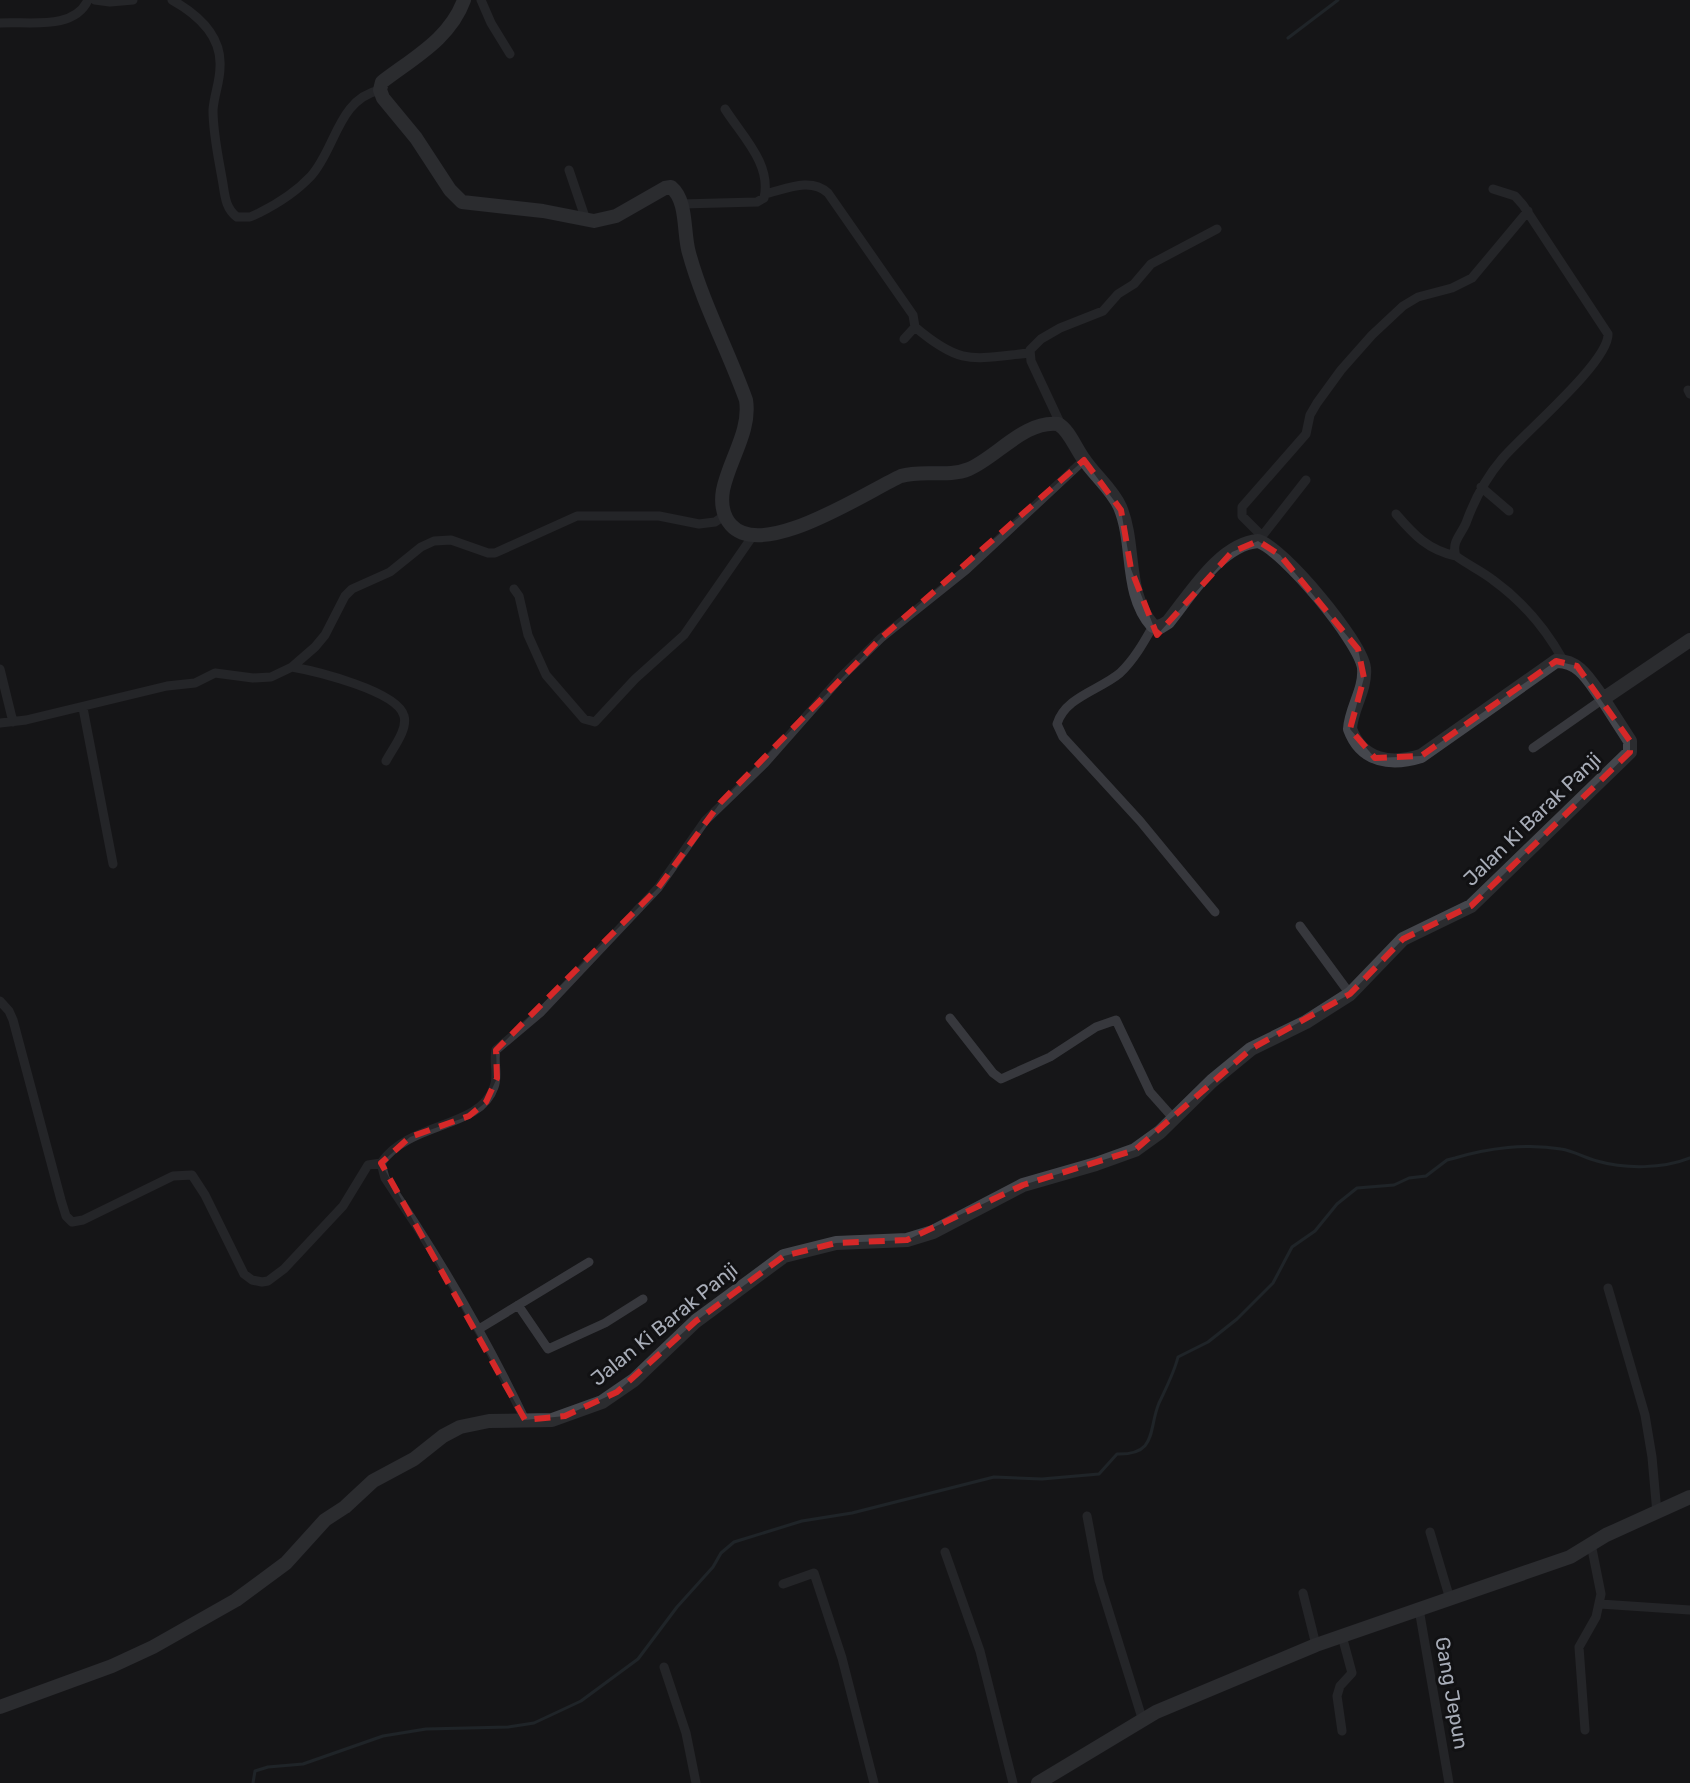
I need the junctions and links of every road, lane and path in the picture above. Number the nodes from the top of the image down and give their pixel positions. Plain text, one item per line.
1 (88, 0) edge
2 (95, 0) edge
3 (133, 0) edge
4 (172, 0) edge
5 (464, 0) edge
6 (481, 0) edge
7 (0, 23) edge
8 (510, 54) dead end
9 (380, 90) junction
10 (725, 109) dead end
11 (569, 170) dead end
12 (1493, 189) dead end
13 (765, 194) junction
14 (681, 204) junction
15 (1528, 211) junction
16 (586, 221) junction
17 (1217, 229) dead end
18 (915, 327) junction
19 (904, 339) dead end
20 (1029, 353) junction
21 (1061, 425) junction
22 (1084, 460) junction
23 (1306, 480) dead end
24 (1481, 487) junction
25 (1509, 511) dead end
26 (1396, 514) dead end
27 (724, 516) junction
28 (752, 537) junction
29 (1260, 538) junction
30 (1456, 556) junction
31 (514, 589) dead end
32 (1153, 626) junction
33 (1690, 640) edge
34 (1563, 660) junction
35 (292, 667) junction
36 (0, 669) edge
37 (1603, 699) junction
38 (83, 708) junction
39 (13, 722) junction
40 (0, 723) edge
41 (1533, 748) dead end
42 (386, 761) dead end
43 (113, 864) dead end
44 (1215, 912) dead end
45 (1300, 926) dead end
46 (1350, 994) junction
47 (0, 1001) edge
48 (950, 1018) dead end
49 (1174, 1119) junction
50 (381, 1163) junction
51 (589, 1262) dead end
52 (1608, 1288) dead end
53 (643, 1299) dead end
54 (518, 1305) junction
55 (479, 1329) junction
56 (525, 1420) junction
57 (1690, 1497) edge
58 (1657, 1513) junction
59 (1087, 1516) dead end
60 (1430, 1532) dead end
61 (1591, 1544) junction
62 (945, 1552) dead end
63 (783, 1584) dead end
64 (1303, 1593) dead end
65 (1450, 1599) junction
66 (1600, 1604) junction
67 (1419, 1609) junction
68 (1690, 1610) edge
69 (1342, 1636) junction
70 (1316, 1645) junction
71 (664, 1667) dead end
72 (0, 1707) edge
73 (1142, 1718) junction
74 (1585, 1730) dead end
75 (1342, 1731) dead end
76 (696, 1783) edge
77 (874, 1783) edge
78 (1013, 1783) edge
79 (1038, 1783) edge
80 (1449, 1783) edge

1 - 7 street
2 - 3 street
4 - 9 street
5 - 9 street
6 - 8 street
9 - 16 street
10 - 13 street
11 - 16 street
12 - 15 street
13 - 14 street
13 - 18 street
14 - 16 street
14 - 27 street
15 - 24 street
15 - 29 street
17 - 20 street
18 - 19 street
18 - 20 street
20 - 21 street
21 - 22 street
21 - 28 street
22 - 32 street
22 - 50 street
23 - 29 street
24 - 25 street
24 - 30 street
26 - 30 street
27 - 28 street
27 - 35 street
28 - 31 street
29 - 32 street
29 - 34 street
30 - 34 street
32 - 44 street
33 - 37 street
34 - 37 street
35 - 38 street
35 - 42 street
36 - 39 street
37 - 41 street
37 - 46 street, Jalan Ki Barak Panji
38 - 39 street
38 - 43 street
39 - 40 street
45 - 46 street
46 - 49 street, Jalan Ki Barak Panji
47 - 50 street
48 - 49 street
49 - 56 street, Jalan Ki Barak Panji
50 - 55 street
51 - 54 street
52 - 58 street
53 - 54 street
54 - 55 street
55 - 56 street
56 - 72 street, Jalan Ki Barak Panji
57 - 58 street
58 - 61 street
59 - 73 street
60 - 65 street
61 - 65 street
61 - 66 street
62 - 78 street
63 - 77 street
64 - 70 street
65 - 67 street
66 - 68 street
66 - 74 street
67 - 69 street
67 - 80 street, Gang Jepun
69 - 70 street
69 - 75 street
70 - 73 street
71 - 76 street
73 - 79 street

